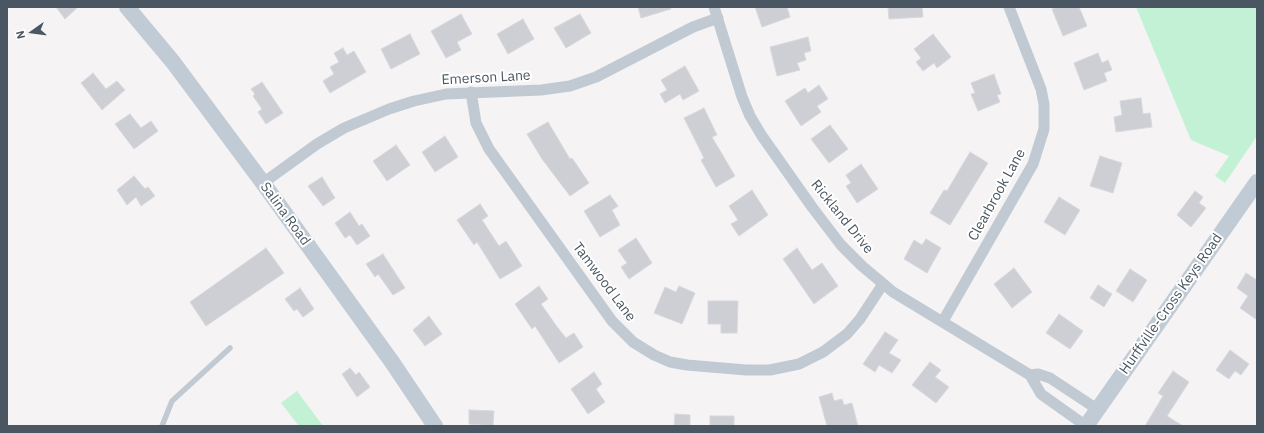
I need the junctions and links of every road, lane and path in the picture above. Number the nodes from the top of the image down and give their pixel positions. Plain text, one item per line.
1 (127, 7) edge
2 (1009, 7) edge
3 (716, 12) edge
4 (471, 92) junction
5 (1257, 182) edge
6 (263, 183) junction
7 (883, 284) junction
8 (943, 321) junction
9 (230, 348) dead end
10 (1030, 375) junction
11 (1097, 409) junction
12 (162, 426) edge
13 (435, 426) edge
14 (1086, 426) edge

1 - 6 street, Salina Road
2 - 8 street, Clearbrook Lane
3 - 4 street, Emerson Lane
3 - 7 street, Rickland Drive
4 - 6 street, Emerson Lane
4 - 7 street, Tamwood Lane
5 - 11 street, Hurffville-Cross Keys Road
6 - 13 street, Salina Road
7 - 8 street, Rickland Drive
8 - 10 street, Rickland Drive
9 - 12 lane
10 - 11 street, Rickland Drive
10 - 14 street, Rickland Drive
11 - 14 street, Hurffville-Cross Keys Road

